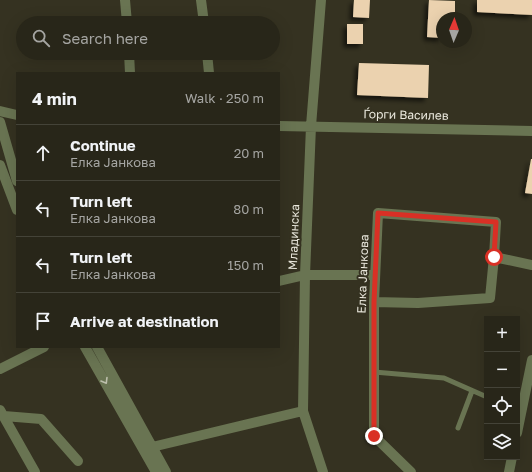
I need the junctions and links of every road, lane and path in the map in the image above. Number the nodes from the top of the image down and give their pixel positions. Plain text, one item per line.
1 (125, 0) edge
2 (201, 0) edge
3 (321, 0) edge
4 (126, 16) edge
5 (203, 16) edge
6 (129, 60) edge
7 (208, 60) edge
8 (130, 72) edge
9 (209, 72) edge
10 (0, 111) edge
11 (16, 116) edge
12 (0, 122) edge
13 (280, 126) edge
14 (312, 126) junction
15 (532, 131) edge
16 (0, 164) edge
17 (16, 178) edge
18 (16, 207) edge
19 (494, 257) junction
20 (532, 265) edge
21 (305, 275) junction
22 (375, 275) junction
23 (280, 281) edge
24 (374, 302) junction
25 (42, 348) edge
26 (86, 348) edge
27 (97, 348) edge
28 (532, 360) edge
29 (0, 369) edge
30 (374, 372) junction
31 (472, 391) junction
32 (484, 396) edge
33 (520, 404) edge
34 (303, 411) junction
35 (2, 413) edge
36 (458, 428) dead end
37 (152, 448) junction
38 (511, 460) edge
39 (78, 461) dead end
40 (35, 472) edge
41 (156, 472) edge
42 (166, 472) edge
43 (322, 472) edge
44 (411, 472) edge
45 (509, 472) edge

1 - 4 street
2 - 5 street
3 - 14 street, Младинска
6 - 8 street
7 - 9 street
10 - 11 street
12 - 17 street
13 - 14 street, Ѓорги Василев
14 - 15 street, Ѓорги Василев
14 - 21 street, Младинска
16 - 18 street
19 - 20 street
19 - 22 street, Елка Јанкова
19 - 24 street
21 - 22 street
21 - 23 street
21 - 34 street, Младинска
22 - 24 street, Елка Јанкова
24 - 30 street, Елка Јанкова
25 - 29 street
26 -> 41 street
27 - 37 street
28 - 33 street
30 - 31 lane
30 - 44 street, Елка Јанкова
31 - 32 lane
31 - 36 lane
34 - 37 street
34 - 43 street, Младинска
35 - 39 street
35 - 40 street
37 - 42 street
38 - 45 street

